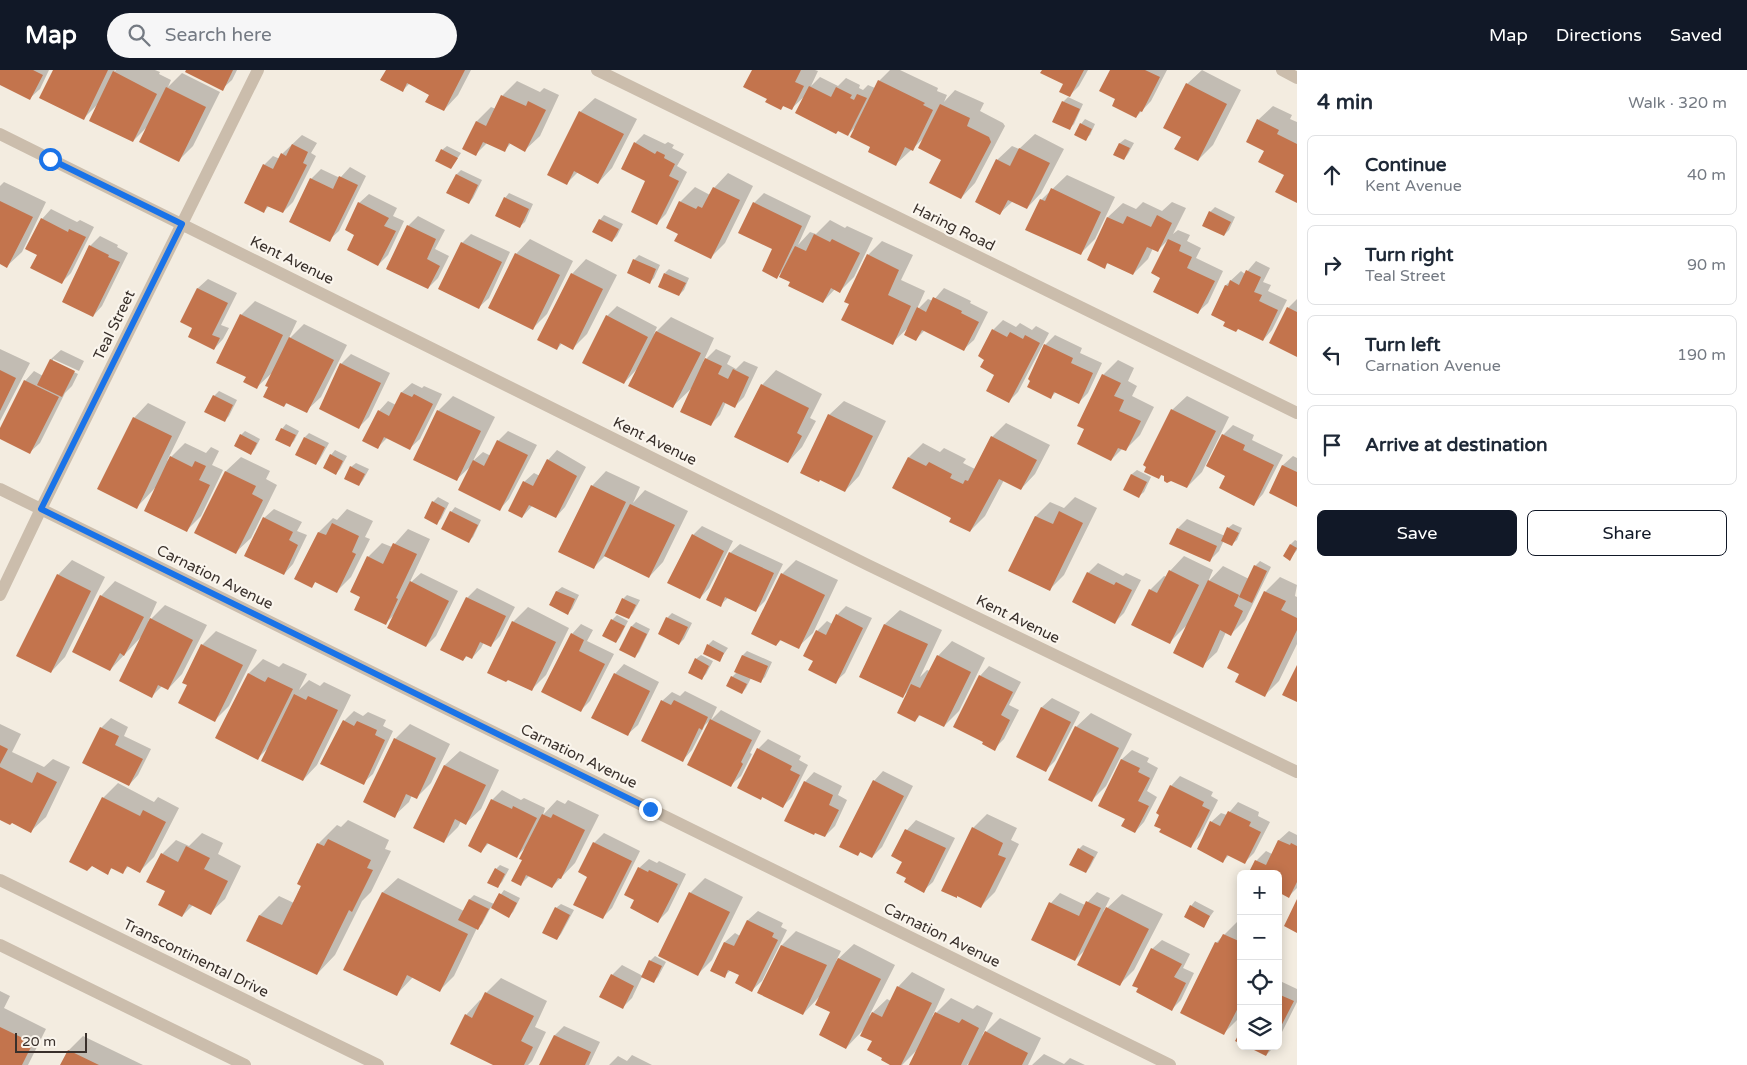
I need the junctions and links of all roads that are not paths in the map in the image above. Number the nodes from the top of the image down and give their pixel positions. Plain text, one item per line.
1 (258, 70) edge
2 (597, 70) edge
3 (1282, 70) edge
4 (1297, 78) edge
5 (0, 134) edge
6 (182, 224) junction
7 (1297, 413) edge
8 (0, 489) edge
9 (41, 509) junction
10 (0, 595) edge
11 (1297, 772) edge
12 (0, 880) edge
13 (0, 945) edge
14 (244, 1065) edge
15 (378, 1065) edge
16 (1170, 1065) edge

1 - 6 street, Teal Street
2 - 7 street, Haring Road
3 - 4 street
5 - 6 street, Kent Avenue
6 - 9 street, Teal Street
6 - 11 street, Kent Avenue
8 - 9 street, Carnation Avenue
9 - 10 street, Teal Street
9 - 16 street, Carnation Avenue
12 - 15 street, Transcontinental Drive
13 - 14 street

